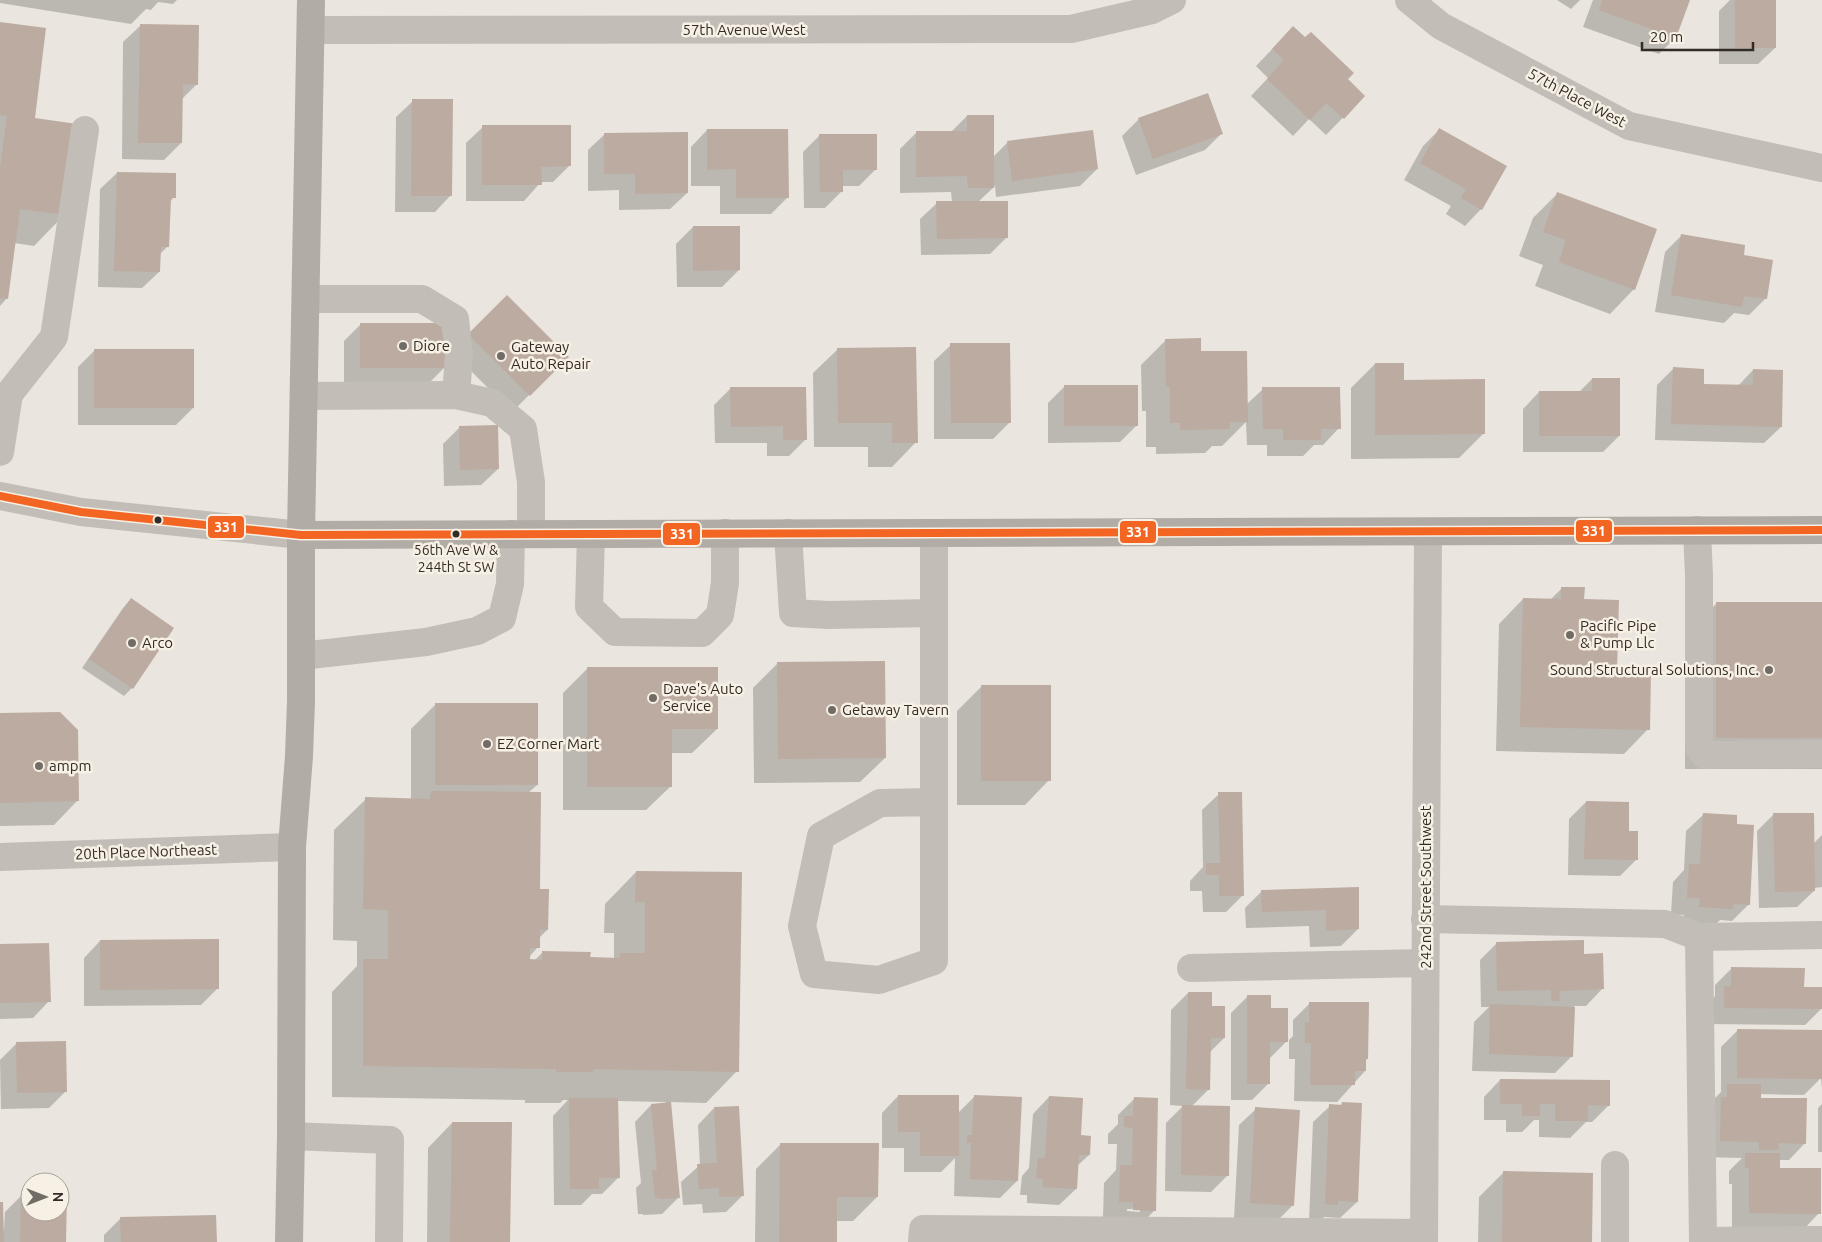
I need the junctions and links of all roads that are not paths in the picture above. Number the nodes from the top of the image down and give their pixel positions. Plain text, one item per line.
1 (311, 0) edge
2 (1172, 0) edge
3 (1409, 0) edge
4 (311, 30) junction
5 (86, 130) dead end
6 (1822, 168) edge
7 (306, 299) junction
8 (456, 395) junction
9 (304, 396) junction
10 (0, 452) edge
11 (0, 496) edge
12 (1697, 530) junction
13 (1822, 530) edge
14 (1428, 532) junction
15 (726, 533) junction
16 (788, 533) junction
17 (934, 533) junction
18 (521, 534) junction
19 (591, 534) junction
20 (301, 535) junction
21 (934, 613) junction
22 (301, 656) junction
23 (1822, 754) edge
24 (933, 802) junction
25 (292, 847) junction
26 (0, 857) edge
27 (1425, 919) junction
28 (1822, 935) edge
29 (1699, 937) junction
30 (1425, 963) junction
31 (1191, 968) dead end
32 (291, 1136) junction
33 (1616, 1166) dead end
34 (1229, 1237) edge
35 (1424, 1238) edge
36 (1822, 1240) edge
37 (289, 1242) edge
38 (389, 1242) edge
39 (922, 1242) edge
40 (1615, 1242) edge

1 - 4 main road
2 - 4 street, 57th Avenue West
3 - 6 street, 57th Place West
4 - 7 main road
5 - 10 street
7 - 8 street
7 - 9 main road
8 - 9 street
8 - 18 street
9 - 20 main road
11 - 20 street
12 - 13 main road
12 - 14 main road
12 - 23 street
14 - 17 main road
14 - 27 street, 242nd Street Southwest
15 - 16 main road
15 - 19 main road
15 - 19 street
16 - 17 main road
16 - 21 street
17 - 21 street
18 - 19 main road
18 - 20 main road
18 - 22 street
20 - 22 main road
21 - 24 street
22 - 25 main road
24 - 24 street
25 - 26 street, 20th Place Northeast
25 - 32 main road
27 - 29 street
27 - 30 street, 242nd Street Southwest
28 - 29 street
29 - 36 street
30 - 31 street
30 - 35 street, 242nd Street Southwest
32 - 37 main road
32 - 38 street
33 - 40 street
34 - 35 street
34 - 39 street

